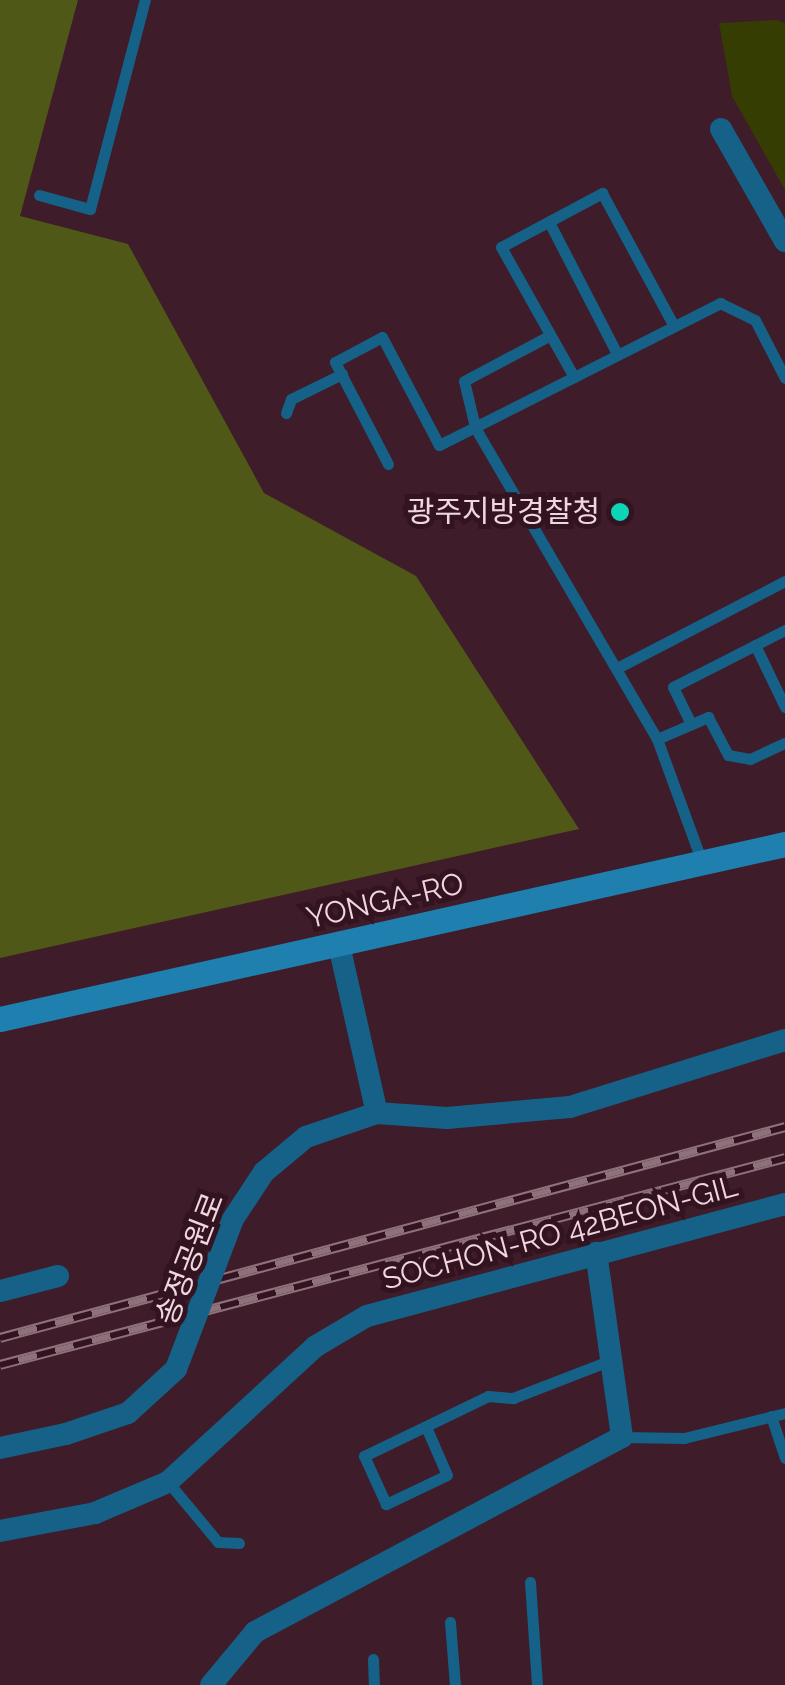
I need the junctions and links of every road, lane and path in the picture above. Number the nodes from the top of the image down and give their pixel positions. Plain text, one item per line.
1 (145, 0) edge
2 (721, 129) dead end
3 (39, 195) dead end
4 (549, 222) junction
5 (785, 242) edge
6 (674, 326) junction
7 (545, 338) junction
8 (617, 354) junction
9 (342, 374) junction
10 (574, 377) junction
11 (785, 378) edge
12 (286, 413) dead end
13 (475, 427) junction
14 (388, 464) dead end
15 (785, 581) edge
16 (785, 630) edge
17 (755, 645) junction
18 (619, 667) junction
19 (780, 687) edge
20 (785, 707) edge
21 (691, 724) junction
22 (657, 739) junction
23 (785, 743) edge
24 (785, 844) edge
25 (702, 862) junction
26 (340, 946) junction
27 (0, 1020) edge
28 (785, 1040) edge
29 (377, 1113) junction
30 (785, 1204) edge
31 (596, 1253) junction
32 (58, 1276) dead end
33 (0, 1291) edge
34 (612, 1360) junction
35 (785, 1412) edge
36 (771, 1416) junction
37 (426, 1427) junction
38 (622, 1437) junction
39 (0, 1448) edge
40 (785, 1458) edge
41 (168, 1482) junction
42 (0, 1531) edge
43 (240, 1544) dead end
44 (530, 1582) dead end
45 (450, 1622) dead end
46 (373, 1658) dead end
47 (211, 1685) edge
48 (374, 1685) edge
49 (455, 1685) edge
50 (537, 1685) edge

1 - 3 lane
2 - 5 street
4 - 6 lane
4 - 7 lane
4 - 8 lane
6 - 8 lane
6 - 11 lane
7 - 10 lane
7 - 13 lane
8 - 10 lane
9 - 12 lane
9 - 13 lane
9 - 14 lane
10 - 13 lane
13 - 18 lane
15 - 18 lane
16 - 17 lane
17 - 19 lane
17 - 21 lane
18 - 22 lane
19 - 20 lane
21 - 22 lane
21 - 23 lane
22 - 25 lane
24 - 25 street, YONGA-RO
25 - 26 street, YONGA-RO
26 - 27 street, YONGA-RO
26 - 29 street
28 - 29 street
29 - 39 street, 송정공원로, bridge
30 - 31 street, SOCHON-RO 42BEON-GIL
31 - 34 street
31 - 41 street, SOCHON-RO 42BEON-GIL
32 - 33 street
34 - 37 lane
34 - 38 street
35 - 36 lane
36 - 38 lane
36 - 40 lane
37 - 37 lane
38 - 47 street
41 - 42 street, SOCHON-RO 42BEON-GIL
41 - 43 lane
44 - 50 lane
45 - 49 lane
46 - 48 lane

